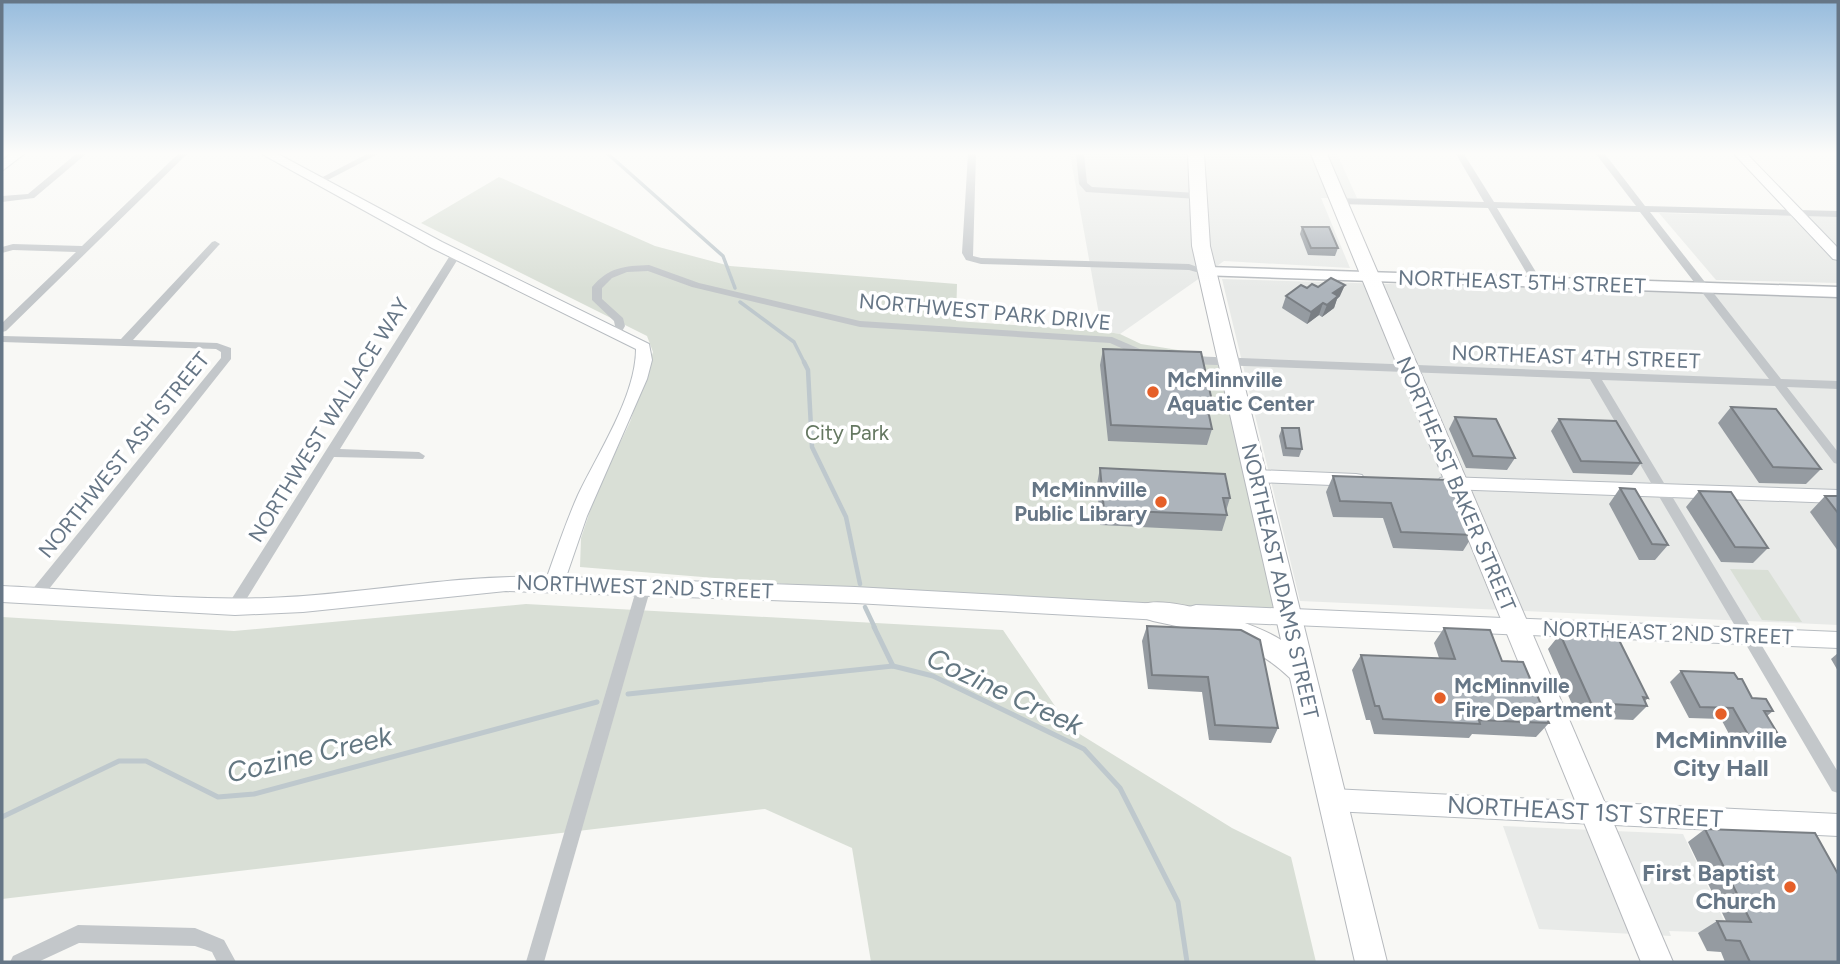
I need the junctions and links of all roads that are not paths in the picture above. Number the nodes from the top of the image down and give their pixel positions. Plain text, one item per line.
1 (137, 199) edge
2 (353, 199) edge
3 (970, 199) edge
4 (1199, 199) edge
5 (1486, 199) edge
6 (1635, 199) edge
7 (1783, 199) edge
8 (1339, 201) joint
9 (1490, 205) junction
10 (1643, 209) junction
11 (1797, 214) junction
12 (1838, 214) edge
13 (215, 244) dead end
14 (2, 250) edge
15 (84, 250) junction
16 (456, 254) junction
17 (1838, 256) edge
18 (1207, 272) junction
19 (1370, 277) junction
20 (1537, 282) junction
21 (1704, 287) junction
22 (1838, 292) edge
23 (2, 329) edge
24 (616, 333) junction
25 (2, 339) edge
26 (124, 343) junction
27 (1161, 358) edge
28 (1174, 359) edge
29 (1228, 363) junction
30 (1409, 370) junction
31 (1594, 376) junction
32 (1779, 383) junction
33 (1838, 385) edge
34 (330, 453) junction
35 (419, 456) dead end
36 (1838, 460) edge
37 (1255, 476) junction
38 (1374, 481) edge
39 (1429, 483) edge
40 (1457, 484) junction
41 (1663, 491) junction
42 (1838, 497) edge
43 (554, 584) junction
44 (645, 587) junction
45 (2, 594) edge
46 (36, 595) junction
47 (234, 607) junction
48 (1153, 611) junction
49 (1288, 617) junction
50 (1516, 627) junction
51 (1749, 637) junction
52 (1838, 640) edge
53 (1301, 671) junction
54 (1838, 786) edge
55 (1332, 800) junction
56 (1594, 813) junction
57 (1838, 825) edge
58 (19, 962) edge
59 (226, 962) edge
60 (535, 962) edge
61 (1371, 962) edge
62 (1657, 962) edge

1 - 15 street
2 - 16 street
3 - 18 street
4 - 18 highway, NORTHEAST ADAMS STREET
5 - 9 street
6 - 10 street
7 - 11 street
8 - 9 street
8 - 19 highway, NORTHEAST BAKER STREET
9 - 10 street
9 - 20 street
10 - 11 street
10 - 21 street
11 - 12 street
11 - 17 street
13 - 26 street
14 - 15 street
15 - 23 street
16 - 24 street
16 - 34 street, NORTHWEST WALLACE WAY
18 - 19 main road, NORTHEAST 5TH STREET
18 - 29 highway, NORTHEAST ADAMS STREET
19 - 20 main road, NORTHEAST 5TH STREET
19 - 30 highway, NORTHEAST BAKER STREET
20 - 21 main road, NORTHEAST 5TH STREET
21 - 22 main road, NORTHEAST 5TH STREET
21 - 32 street
24 - 27 street, NORTHWEST PARK DRIVE
24 - 43 street
25 - 26 street, NORTHWEST ASH STREET
26 - 46 street, NORTHWEST ASH STREET
28 - 29 street
29 - 30 street, NORTHEAST 4TH STREET
29 - 37 highway, NORTHEAST ADAMS STREET
30 - 31 street, NORTHEAST 4TH STREET
30 - 40 highway, NORTHEAST BAKER STREET
31 - 32 street, NORTHEAST 4TH STREET
31 - 41 street
32 - 33 street, NORTHEAST 4TH STREET
32 - 36 street
34 - 35 street
34 - 47 street, NORTHWEST WALLACE WAY
37 - 38 street
37 - 49 highway, NORTHEAST ADAMS STREET
39 - 40 street
40 - 41 street
40 - 50 highway, NORTHEAST BAKER STREET
41 - 42 street
41 - 51 street
43 - 44 street, NORTHWEST 2ND STREET
43 - 47 street, NORTHWEST 2ND STREET
44 - 48 street, NORTHWEST 2ND STREET
44 - 60 street
45 - 46 street, NORTHWEST 2ND STREET
46 - 47 street, NORTHWEST 2ND STREET
48 - 49 street, NORTHWEST 2ND STREET
48 - 53 highway
49 - 50 street, NORTHEAST 2ND STREET
49 - 53 highway, NORTHEAST ADAMS STREET
50 - 51 street, NORTHEAST 2ND STREET
50 - 56 highway, NORTHEAST BAKER STREET
51 - 52 street, NORTHEAST 2ND STREET
51 - 54 street
53 - 55 highway, NORTHEAST ADAMS STREET
55 - 56 street, NORTHEAST 1ST STREET
55 - 61 highway, NORTHEAST ADAMS STREET
56 - 57 street, NORTHEAST 1ST STREET
56 - 62 highway, NORTHEAST BAKER STREET
58 - 59 street

